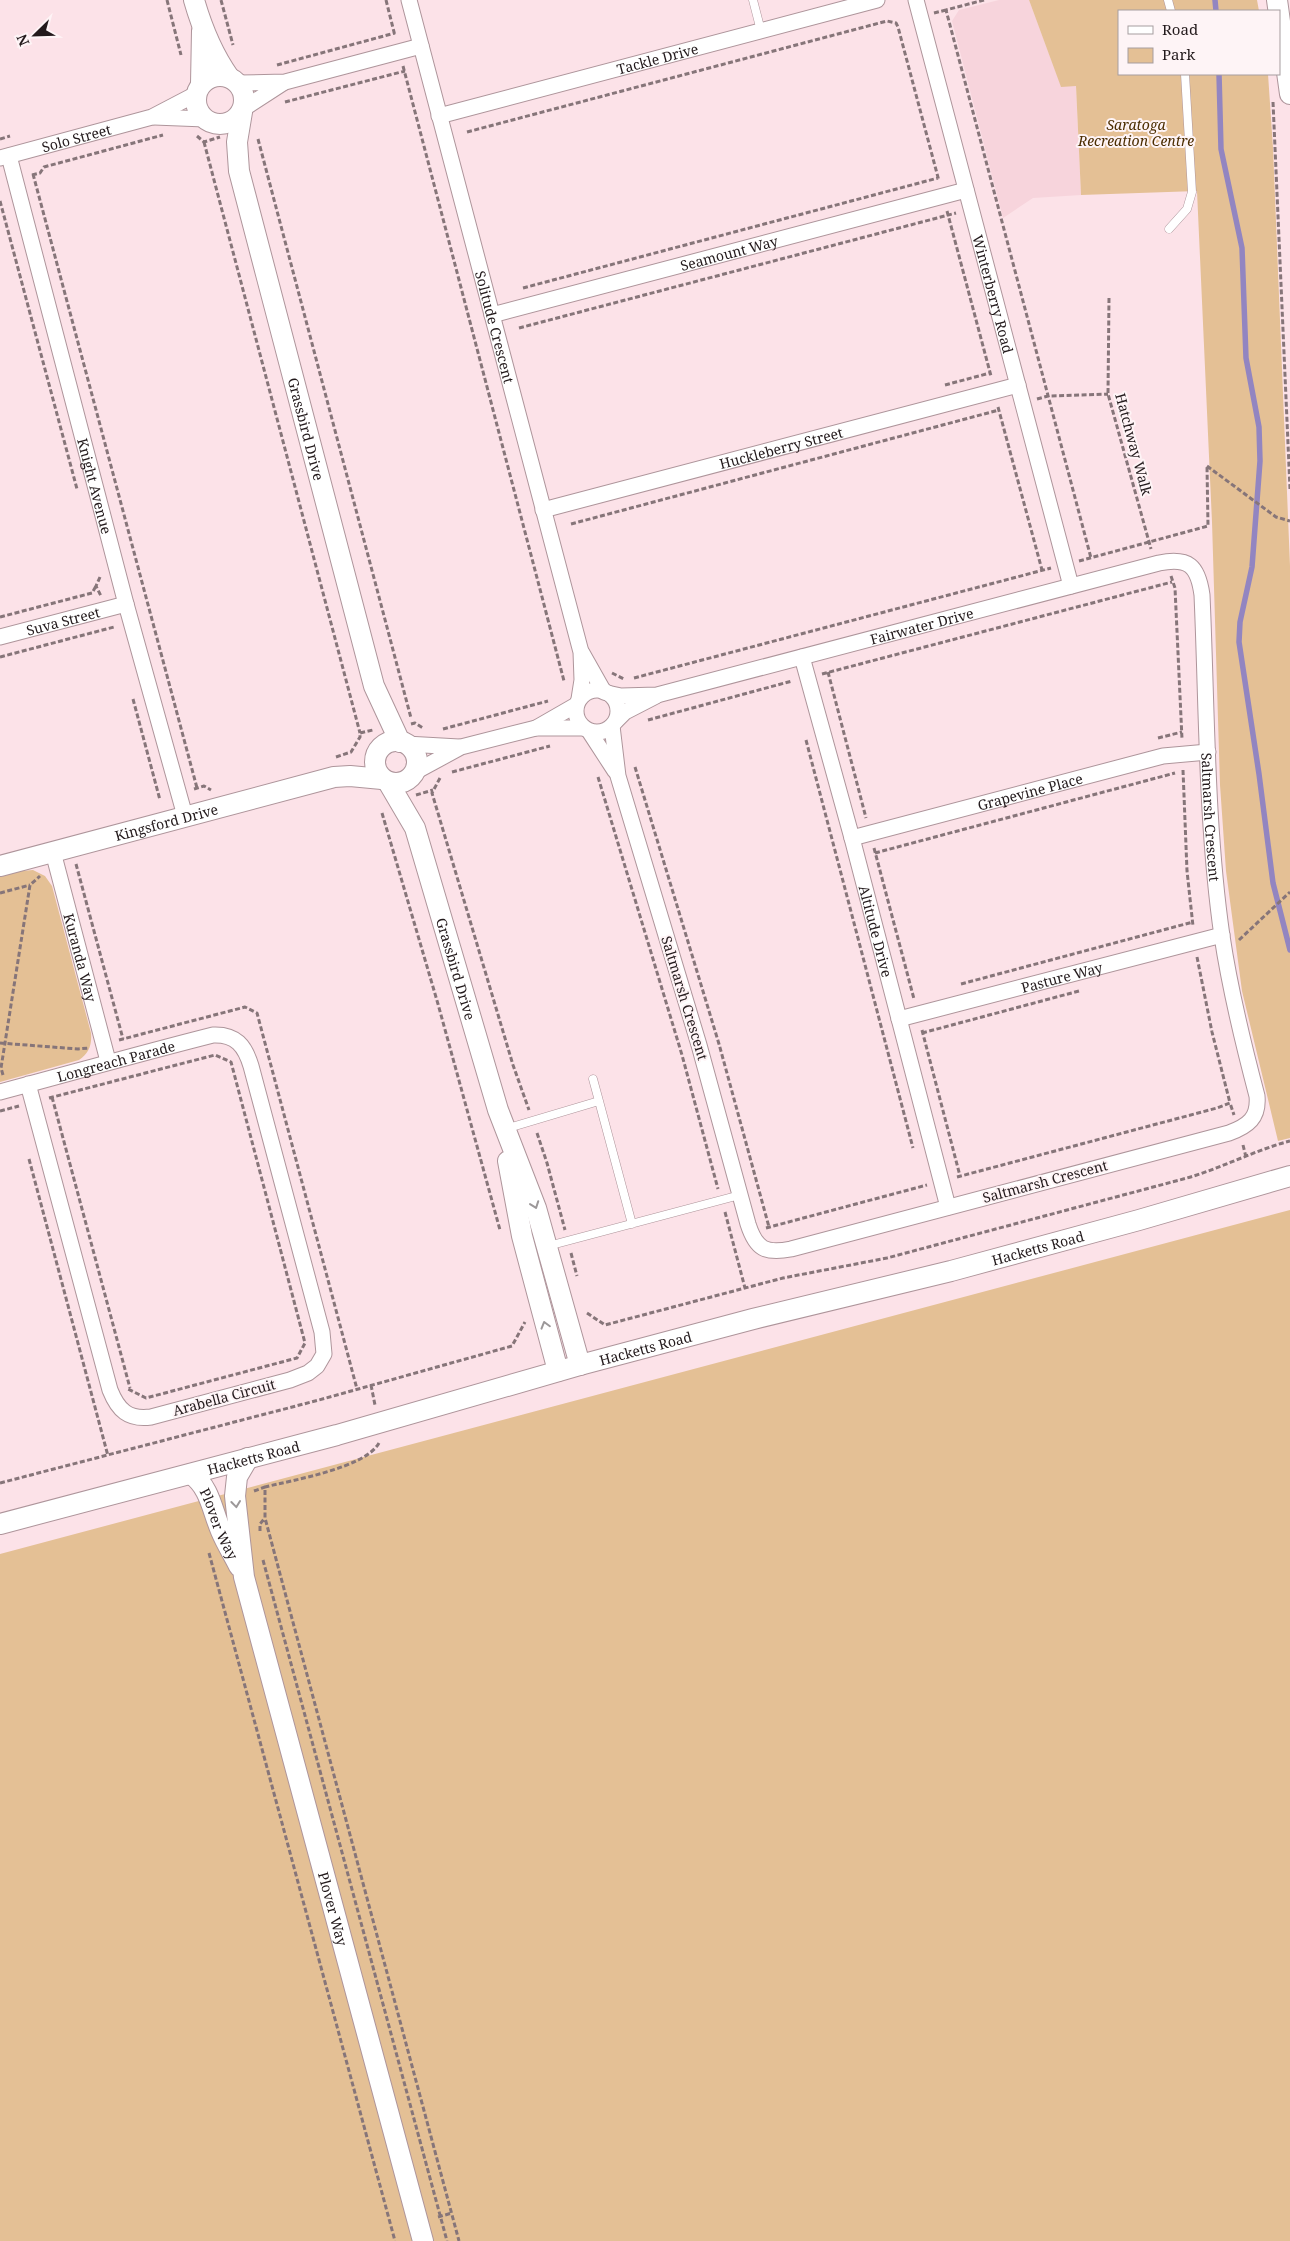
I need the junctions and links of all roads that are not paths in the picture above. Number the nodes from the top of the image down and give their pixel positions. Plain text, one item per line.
1 (194, 0) edge
2 (409, 0) edge
3 (753, 0) edge
4 (877, 0) edge
5 (916, 0) edge
6 (1280, 25) edge
7 (202, 29) junction
8 (761, 31) junction
9 (421, 46) junction
10 (1184, 75) edge
11 (234, 80) junction
12 (285, 82) junction
13 (199, 89) junction
14 (1285, 89) edge
15 (242, 110) junction
16 (439, 116) junction
17 (152, 117) junction
18 (210, 121) junction
19 (4, 157) edge
20 (239, 171) junction
21 (966, 190) junction
22 (1169, 229) dead end
23 (492, 315) junction
24 (1018, 385) junction
25 (543, 510) junction
26 (1185, 562) joint
27 (1071, 586) junction
28 (126, 604) junction
29 (0, 637) edge
30 (581, 652) junction
31 (802, 657) junction
32 (374, 686) junction
33 (605, 692) junction
34 (657, 695) junction
35 (578, 702) junction
36 (614, 723) junction
37 (536, 728) junction
38 (586, 730) junction
39 (403, 743) junction
40 (461, 747) junction
41 (1208, 752) junction
42 (377, 753) junction
43 (413, 774) junction
44 (618, 776) junction
45 (334, 777) junction
46 (385, 781) junction
47 (185, 816) junction
48 (415, 828) junction
49 (852, 838) junction
50 (56, 861) junction
51 (0, 866) edge
52 (1222, 935) junction
53 (899, 1018) junction
54 (231, 1037) joint
55 (108, 1061) junction
56 (593, 1079) dead end
57 (28, 1084) junction
58 (4, 1091) edge
59 (599, 1101) junction
60 (498, 1110) junction
61 (505, 1129) junction
62 (1290, 1176) edge
63 (740, 1195) junction
64 (948, 1207) junction
65 (632, 1224) junction
66 (548, 1246) junction
67 (580, 1365) junction
68 (558, 1372) junction
69 (248, 1458) junction
70 (191, 1474) junction
71 (0, 1524) edge
72 (244, 1577) junction
73 (423, 2241) edge

1 - 7 street
2 - 9 street, Solitude Crescent
3 - 8 lane
4 - 8 street, Tackle Drive
5 - 21 street, Winterberry Road
6 - 14 street
7 - 11 street
7 - 13 street
8 - 16 street, Tackle Drive
9 - 12 street
9 - 16 street, Solitude Crescent
10 - 22 lane
11 - 12 street
11 - 13 street
11 - 15 street
12 - 15 street
13 - 17 street, Solo Street
13 - 18 street
15 - 18 street
15 - 20 street, Grassbird Drive
16 - 23 street, Solitude Crescent
17 - 18 street, Solo Street
17 - 19 street, Solo Street
18 - 20 street, Grassbird Drive
19 - 28 street, Knight Avenue
20 - 32 street, Grassbird Drive
21 - 23 street, Seamount Way
21 - 24 street, Winterberry Road
23 - 25 street, Solitude Crescent
24 - 25 street, Huckleberry Street
24 - 27 street, Winterberry Road
25 - 30 street, Solitude Crescent
26 - 27 street, Fairwater Drive
26 - 41 street, Saltmarsh Crescent
27 - 31 street, Fairwater Drive
28 - 29 street, Suva Street
28 - 47 street, Knight Avenue
30 - 33 street, Solitude Crescent
30 - 35 street, Solitude Crescent
31 - 34 street, Fairwater Drive
31 - 49 street, Altitude Drive
32 - 39 street, Grassbird Drive
32 - 42 street, Grassbird Drive
33 - 34 street, Fairwater Drive
33 - 35 street
33 - 36 street
34 - 36 street, Fairwater Drive
35 - 37 street
35 - 38 street
36 - 38 street
36 - 44 street
37 - 38 street
37 - 40 street
38 - 44 street
39 - 40 street
39 - 42 street
39 - 43 street
40 - 43 street
41 - 49 street, Grapevine Place
41 - 52 street, Saltmarsh Crescent
42 - 45 street, Kingsford Drive
42 - 46 street
43 - 46 street
43 - 48 street, Grassbird Drive
44 - 63 street, Saltmarsh Crescent
45 - 46 street, Kingsford Drive
45 - 47 street, Kingsford Drive
46 - 48 street, Grassbird Drive
47 - 50 street, Kingsford Drive
48 - 60 street, Grassbird Drive
49 - 53 street, Altitude Drive
50 - 51 street, Kingsford Drive
50 - 55 street, Kuranda Way
52 - 53 street, Pasture Way
52 - 64 street, Saltmarsh Crescent
53 - 64 street, Altitude Drive
54 - 55 street, Longreach Parade
54 - 57 street, Arabella Circuit
55 - 57 street, Longreach Parade
56 - 59 lane
57 - 58 street, Longreach Parade
59 - 61 lane
59 - 65 lane
60 - 61 street, Grassbird Drive
68 -> 60 street, Grassbird Drive
61 -> 66 street, Grassbird Drive
62 - 67 street, Hacketts Road
63 - 64 street, Saltmarsh Crescent
63 - 65 lane
65 - 66 lane
66 - 67 street, Grassbird Drive
67 - 68 street, Hacketts Road
68 - 69 street, Hacketts Road
69 - 70 street, Hacketts Road
69 -> 72 street, Plover Way
70 - 71 street, Hacketts Road
70 - 72 street, Plover Way
72 - 73 street, Plover Way

